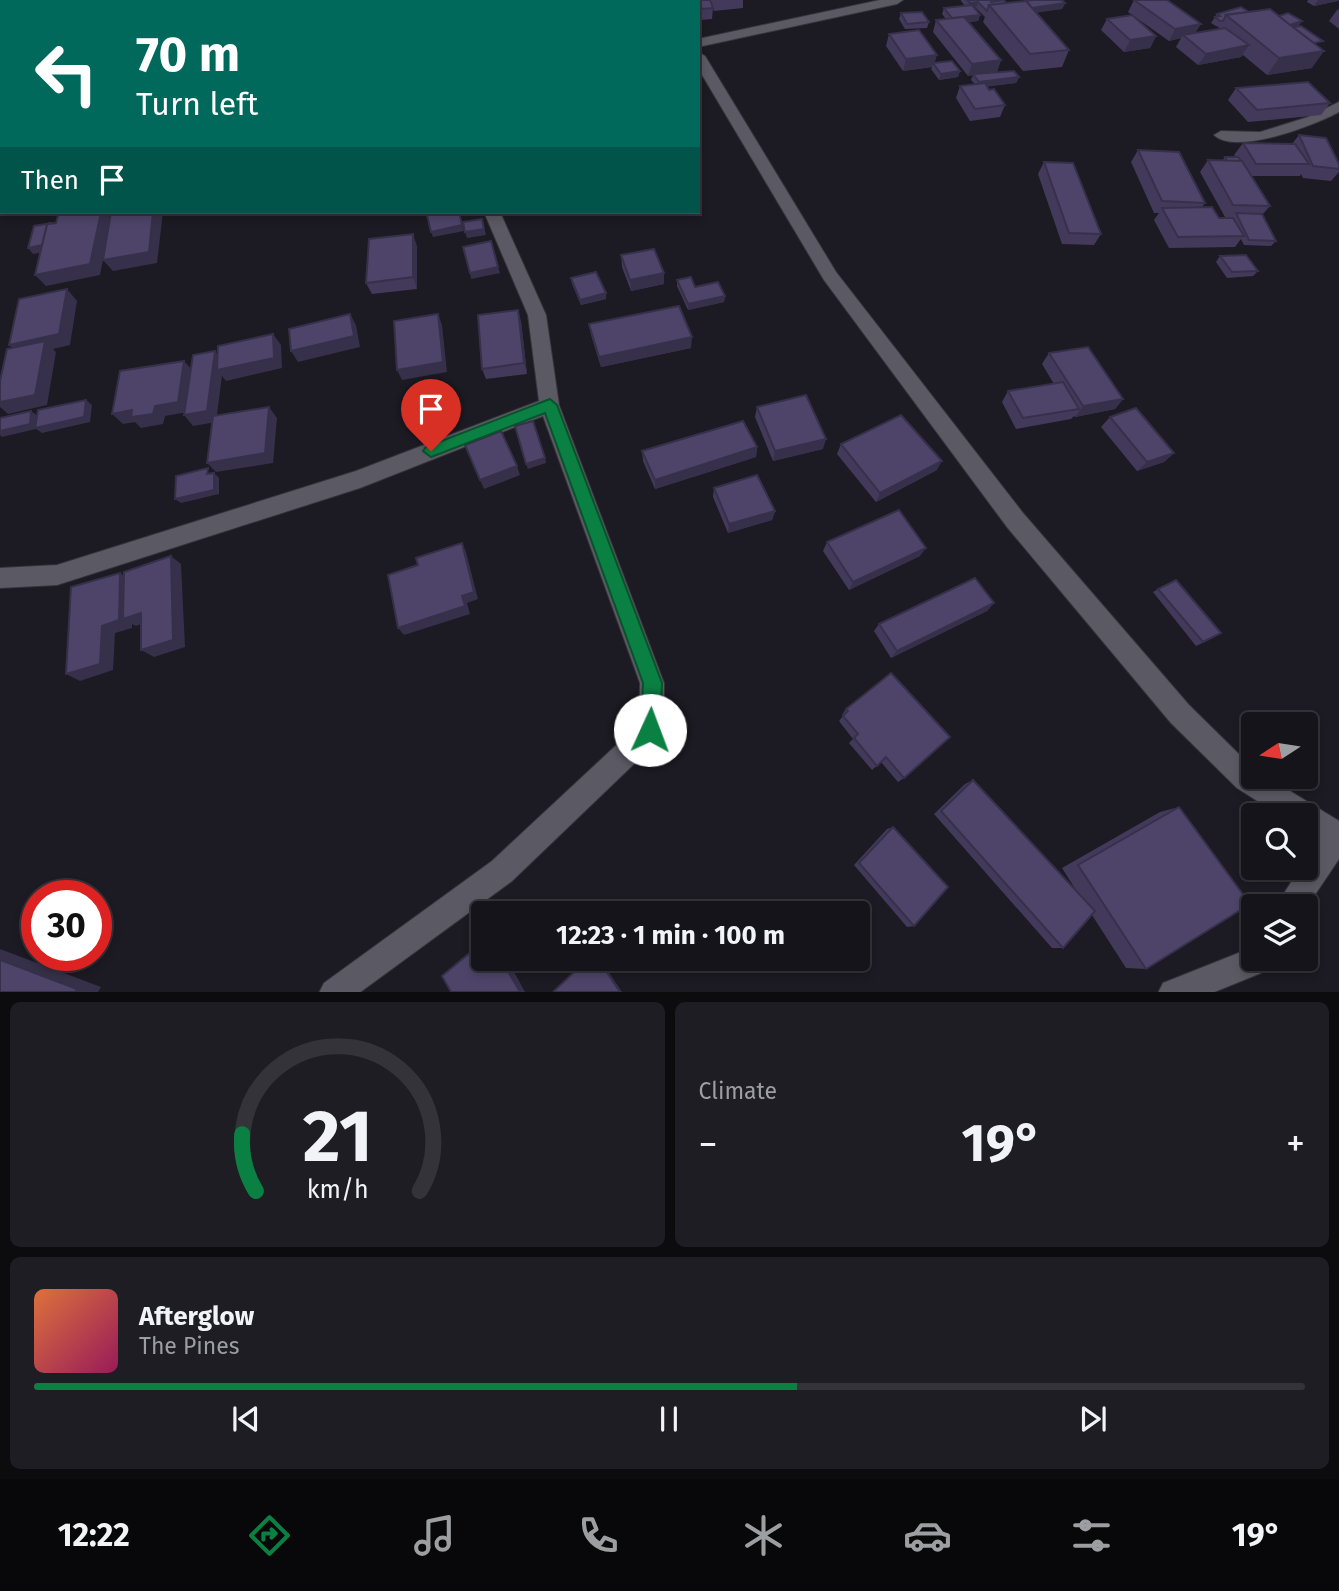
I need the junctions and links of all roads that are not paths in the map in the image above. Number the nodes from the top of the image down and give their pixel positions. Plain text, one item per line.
1 (897, 0) edge
2 (700, 44) edge
3 (700, 59) edge
4 (1339, 106) edge
5 (1221, 135) dead end
6 (493, 214) edge
7 (550, 405) junction
8 (0, 578) edge
9 (1339, 836) edge
10 (1298, 894) edge
11 (1241, 967) edge
12 (334, 992) edge
13 (1173, 992) edge

1 - 2 street
3 - 9 street
4 - 5 street
6 - 7 street
7 - 8 street
7 - 12 street
9 - 10 street
11 - 13 street

